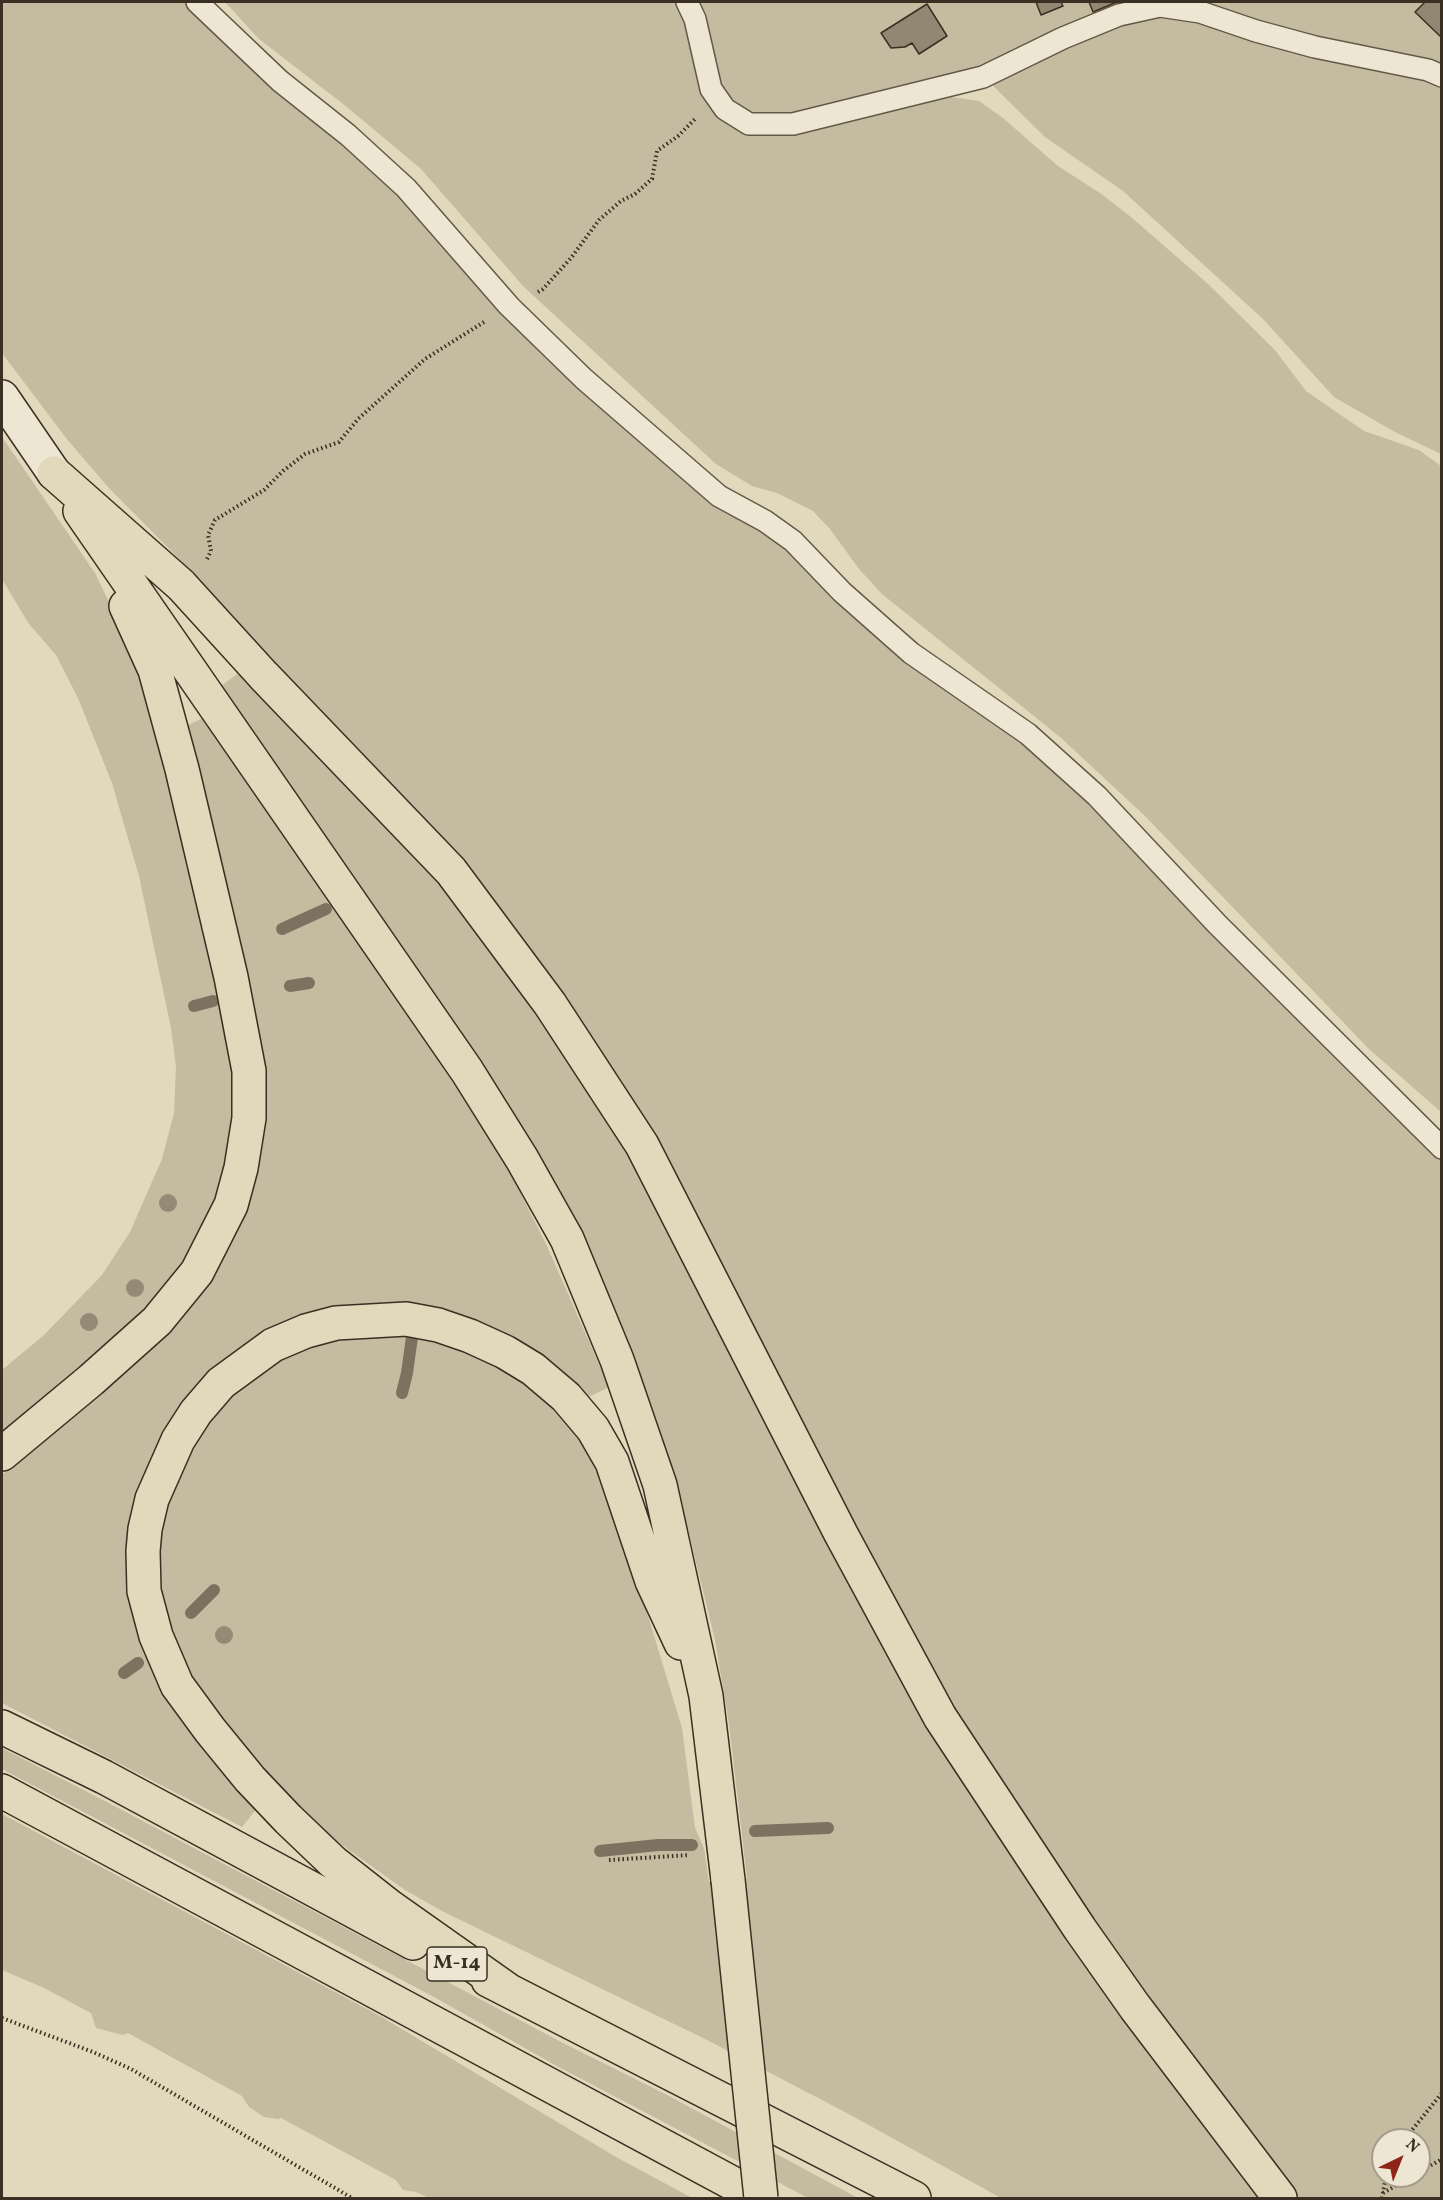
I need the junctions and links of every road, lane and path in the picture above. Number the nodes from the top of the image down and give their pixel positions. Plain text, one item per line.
1 (197, 2) edge
2 (687, 2) edge
3 (1442, 76) edge
4 (725, 109) junction
5 (509, 306) junction
6 (2, 397) edge
7 (54, 473) junction
8 (181, 585) junction
9 (1442, 1148) edge
10 (2, 1454) edge
11 (706, 1696) junction
12 (2, 1727) edge
13 (2, 1791) edge
14 (700, 1854) dead end
15 (609, 1860) dead end
16 (508, 1990) junction
17 (2, 2018) edge
18 (1442, 2093) edge
19 (1414, 2128) edge
20 (352, 2199) edge
21 (760, 2199) edge
22 (914, 2199) edge
23 (1280, 2199) edge

1 - 5 lane
2 - 4 lane
3 - 4 lane
4 - 5 path
5 - 8 path
5 - 9 lane
6 - 7 main road
7 - 8 highway
7 - 10 highway
7 - 11 highway
8 - 23 highway
11 - 16 highway
11 - 21 highway, bridge
12 - 16 highway, М-14
13 - 21 highway
14 - 15 path
16 - 22 highway, М-14
17 - 20 path
18 - 19 path

